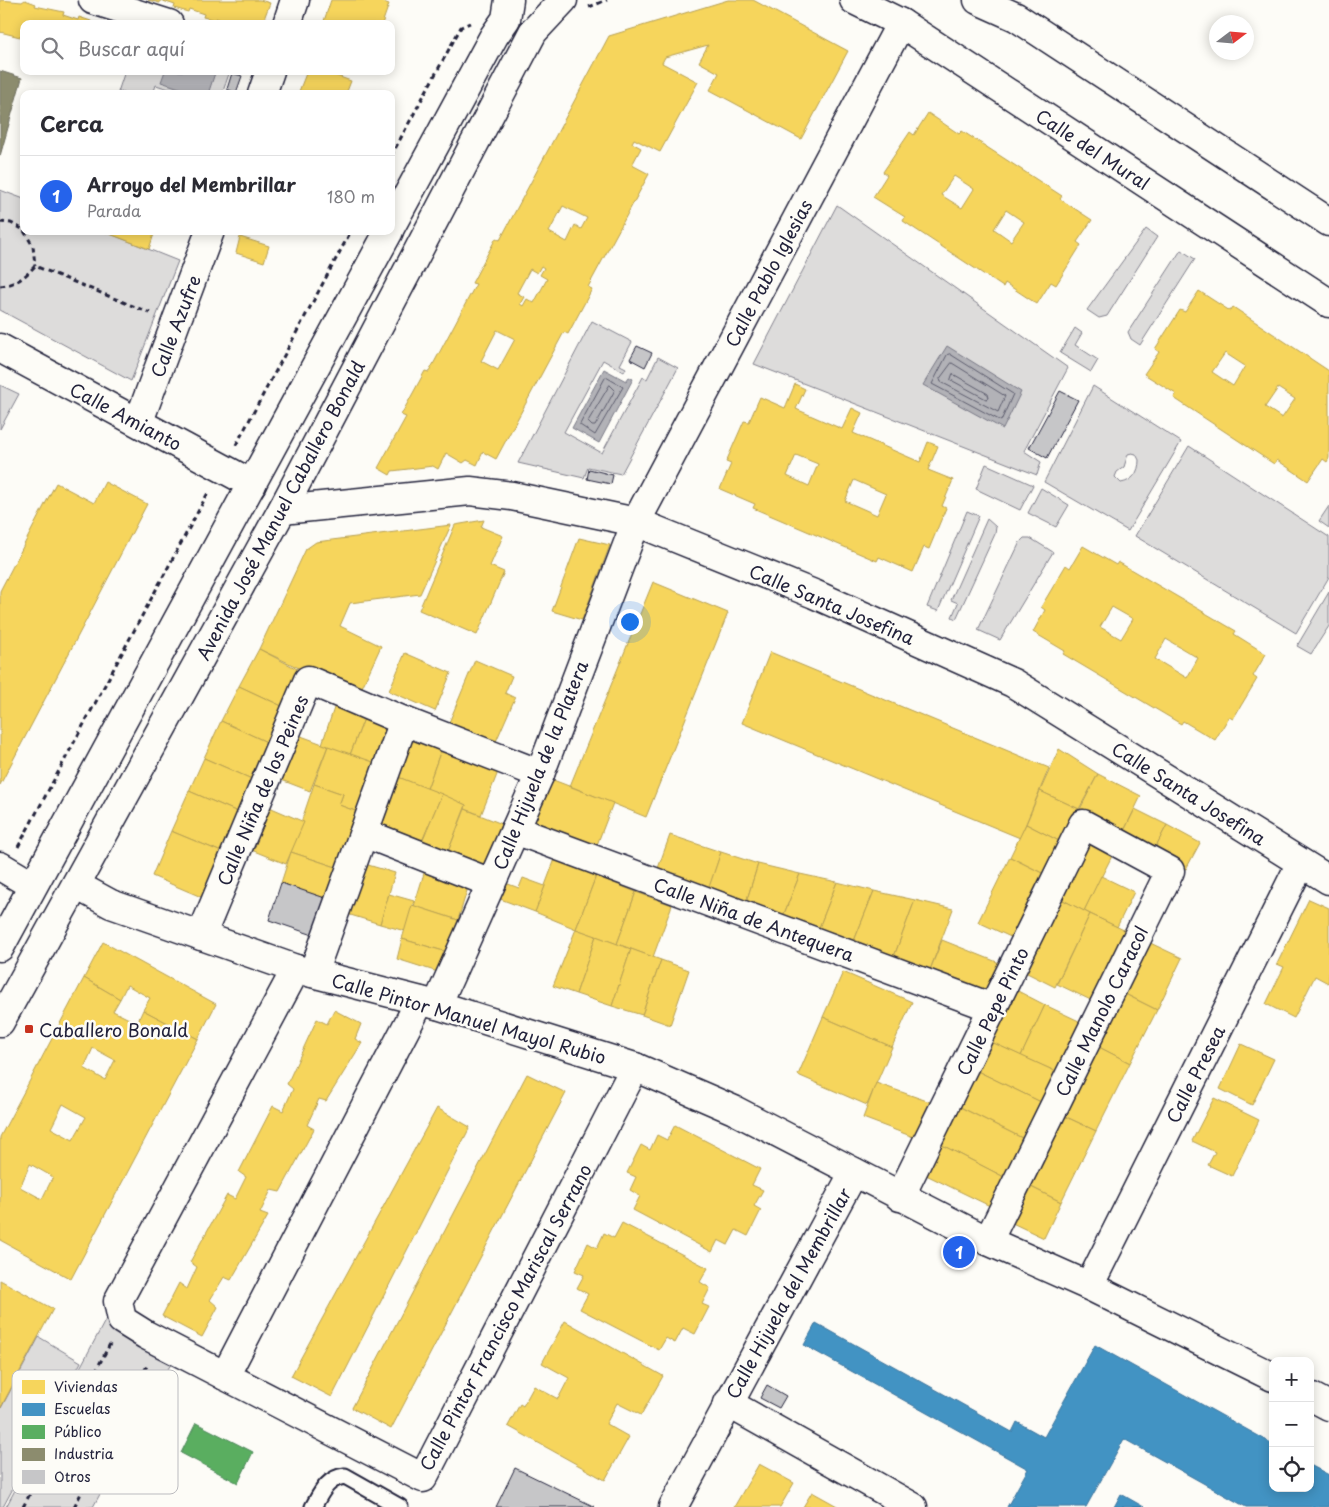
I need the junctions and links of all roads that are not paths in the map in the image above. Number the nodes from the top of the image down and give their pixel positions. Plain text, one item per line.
1 (93, 0) edge
2 (295, 0) edge
3 (509, 0) edge
4 (562, 0) edge
5 (854, 0) edge
6 (978, 0) edge
7 (156, 20) edge
8 (288, 20) edge
9 (901, 23) junction
10 (269, 75) edge
11 (263, 90) edge
12 (395, 219) edge
13 (1329, 222) edge
14 (209, 235) edge
15 (387, 235) edge
16 (1329, 304) edge
17 (0, 348) edge
18 (139, 422) junction
19 (252, 484) junction
20 (282, 510) junction
21 (636, 522) junction
22 (404, 721) junction
23 (540, 774) junction
24 (1083, 824) joint
25 (515, 830) junction
26 (364, 833) junction
27 (1301, 863) junction
28 (3, 868) edge
29 (1329, 880) edge
30 (491, 883) junction
31 (32, 885) junction
32 (76, 885) junction
33 (201, 936) junction
34 (0, 947) edge
35 (304, 971) junction
36 (428, 1003) junction
37 (993, 1008) junction
38 (0, 1022) edge
39 (635, 1067) junction
40 (854, 1172) junction
41 (900, 1197) junction
42 (988, 1241) junction
43 (1089, 1286) junction
44 (226, 1376) junction
45 (1269, 1376) edge
46 (1314, 1398) edge
47 (728, 1403) junction
48 (1329, 1406) edge
49 (911, 1506) edge
50 (313, 1507) edge
51 (400, 1507) edge
52 (673, 1507) edge

1 - 7 street
2 - 8 street
3 - 12 street
4 - 20 street, Avenida José Manuel Caballero Bonald
5 - 9 street, Calle del Mural
6 - 13 street
9 - 16 street, Calle del Mural
9 - 21 street, Calle Pablo Iglesias
10 - 11 street
14 - 18 street, Calle Azufre
15 - 19 street, Avenida José Manuel Caballero Bonald
17 - 18 street, Calle Amianto
18 - 19 street, Calle Amianto
19 - 31 street, Avenida José Manuel Caballero Bonald
20 - 21 street, Calle Santa Josefina
20 - 32 street, Avenida José Manuel Caballero Bonald
21 - 23 street, Calle Hijuela de la Platera
21 - 27 street, Calle Santa Josefina
22 - 23 street, Calle Niña de los Peines
22 - 26 street
22 - 33 street, Calle Niña de los Peines
23 - 25 street, Calle Hijuela de la Platera
24 - 37 street, Calle Pepe Pinto
24 - 42 street, Calle Manolo Caracol
25 - 30 street, Calle Hijuela de la Platera
25 - 37 street, Calle Niña de Antequera
26 - 30 street
26 - 35 street
27 - 29 street, Calle Santa Josefina
27 - 43 street, Calle Presea
28 - 31 street
30 - 36 street, Calle Hijuela de la Platera
31 - 34 street, Avenida José Manuel Caballero Bonald
32 - 33 street, Calle Pintor Manuel Mayol Rubio
32 - 38 street, Avenida José Manuel Caballero Bonald
33 - 35 street, Calle Pintor Manuel Mayol Rubio
35 - 36 street, Calle Pintor Manuel Mayol Rubio
35 - 44 street, Calle Pintor Francisco Mariscal Serrano
36 - 39 street, Calle Pintor Manuel Mayol Rubio
36 - 44 street
37 - 41 street, Calle Pepe Pinto
39 - 40 street, Calle Pintor Manuel Mayol Rubio
39 - 44 street, Calle Pintor Francisco Mariscal Serrano
40 - 41 street, Calle Hijuela del Membrillar
40 - 47 street, Calle Hijuela del Membrillar
41 - 42 street, Calle Hijuela del Membrillar
42 - 43 street, Calle Hijuela del Membrillar
43 - 45 street, Calle Hijuela del Membrillar
46 - 48 street
47 - 49 street
47 - 52 street, Calle Hijuela del Membrillar
50 - 51 lane

